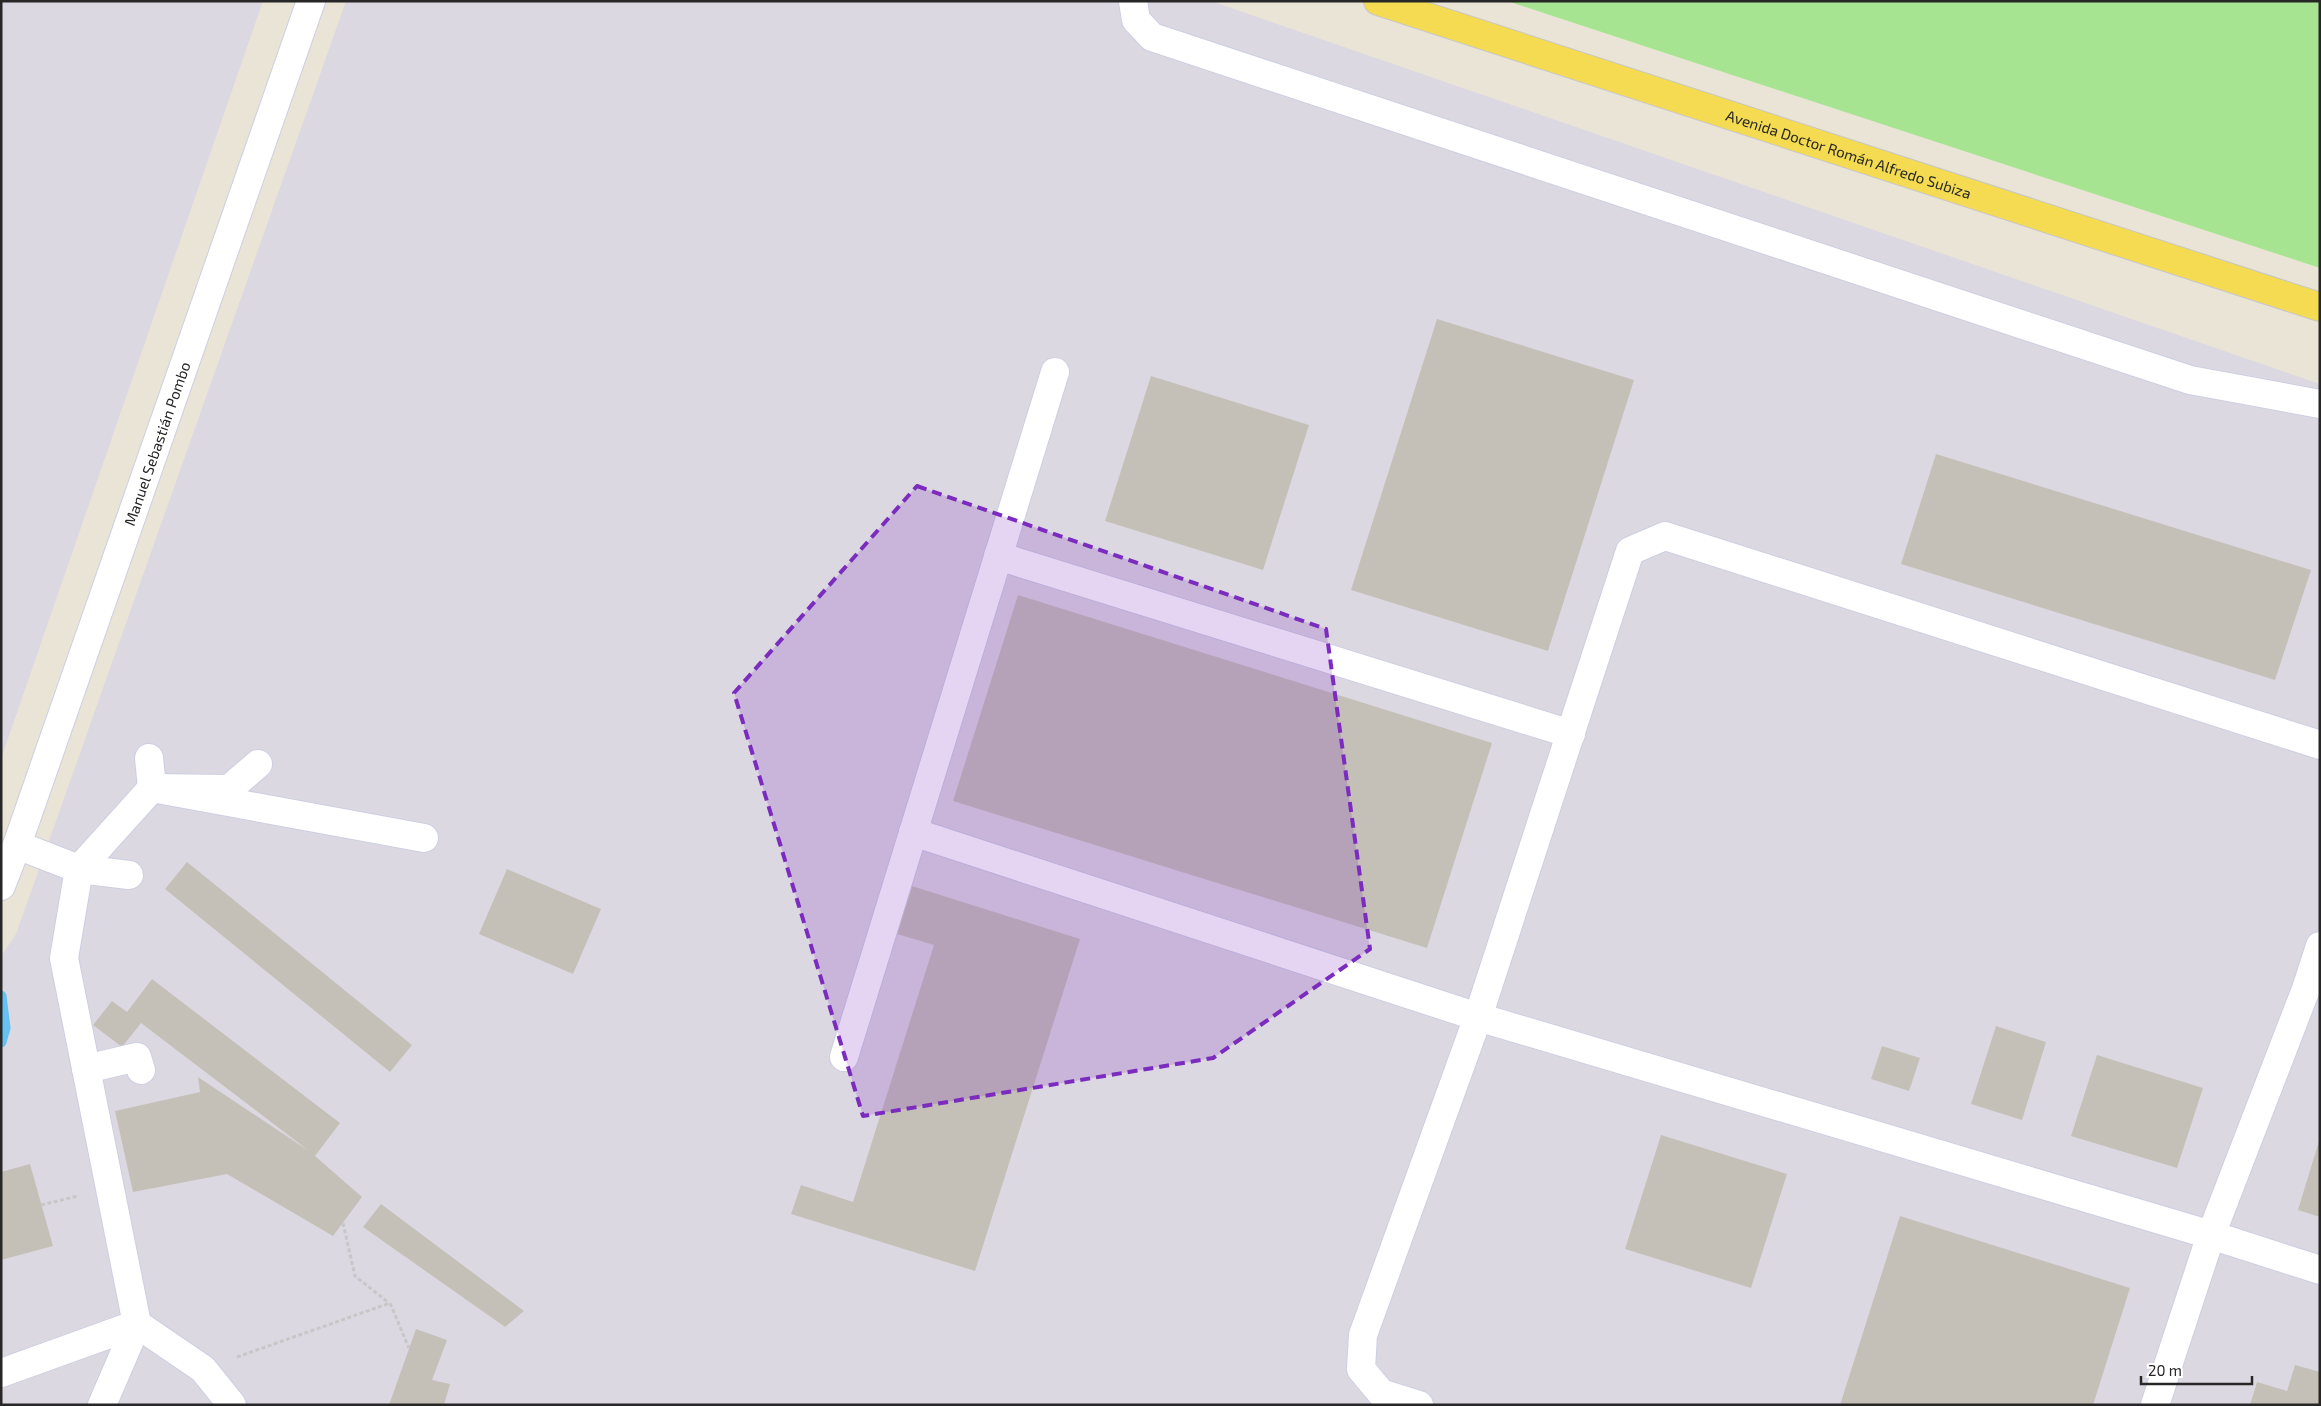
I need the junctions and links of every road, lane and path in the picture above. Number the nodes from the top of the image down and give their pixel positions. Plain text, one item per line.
1 (311, 1) edge
2 (1133, 1) edge
3 (1378, 1) edge
4 (2320, 307) edge
5 (1055, 372) dead end
6 (2320, 404) edge
7 (998, 556) junction
8 (1571, 734) junction
9 (2320, 745) edge
10 (149, 758) dead end
11 (258, 764) dead end
12 (152, 788) junction
13 (913, 832) junction
14 (424, 838) dead end
15 (18, 845) junction
16 (79, 868) junction
17 (128, 875) dead end
18 (1, 886) edge
19 (2320, 946) edge
20 (2313, 991) edge
21 (1478, 1016) junction
22 (844, 1057) dead end
23 (86, 1070) junction
24 (141, 1070) dead end
25 (343, 1223) dead end
26 (2211, 1235) junction
27 (2320, 1270) edge
28 (390, 1303) junction
29 (137, 1324) junction
30 (408, 1348) dead end
31 (203, 1369) junction
32 (1, 1373) edge
33 (102, 1405) edge
34 (232, 1405) edge
35 (1419, 1405) edge
36 (2155, 1405) edge

1 - 15 street, Manuel Sebastián Pombo
2 - 6 street
3 - 4 main road, Avenida Doctor Román Alfredo Subiza
5 - 7 street
7 - 8 street
7 - 13 street
8 - 9 street
8 - 21 street
10 - 12 street
11 - 12 street
12 - 14 street
12 - 16 street
13 - 21 street
13 - 22 street
15 - 16 street
15 - 18 street, Manuel Sebastián Pombo
16 - 17 street
16 - 23 street
19 - 20 street
20 - 26 street
21 - 26 street
21 - 35 street
23 - 24 street
23 - 29 street
25 - 28 path
26 - 27 street
26 - 36 street
28 - 30 path
28 - 31 path
29 - 31 street
29 - 32 street
29 - 33 street
31 - 34 street

